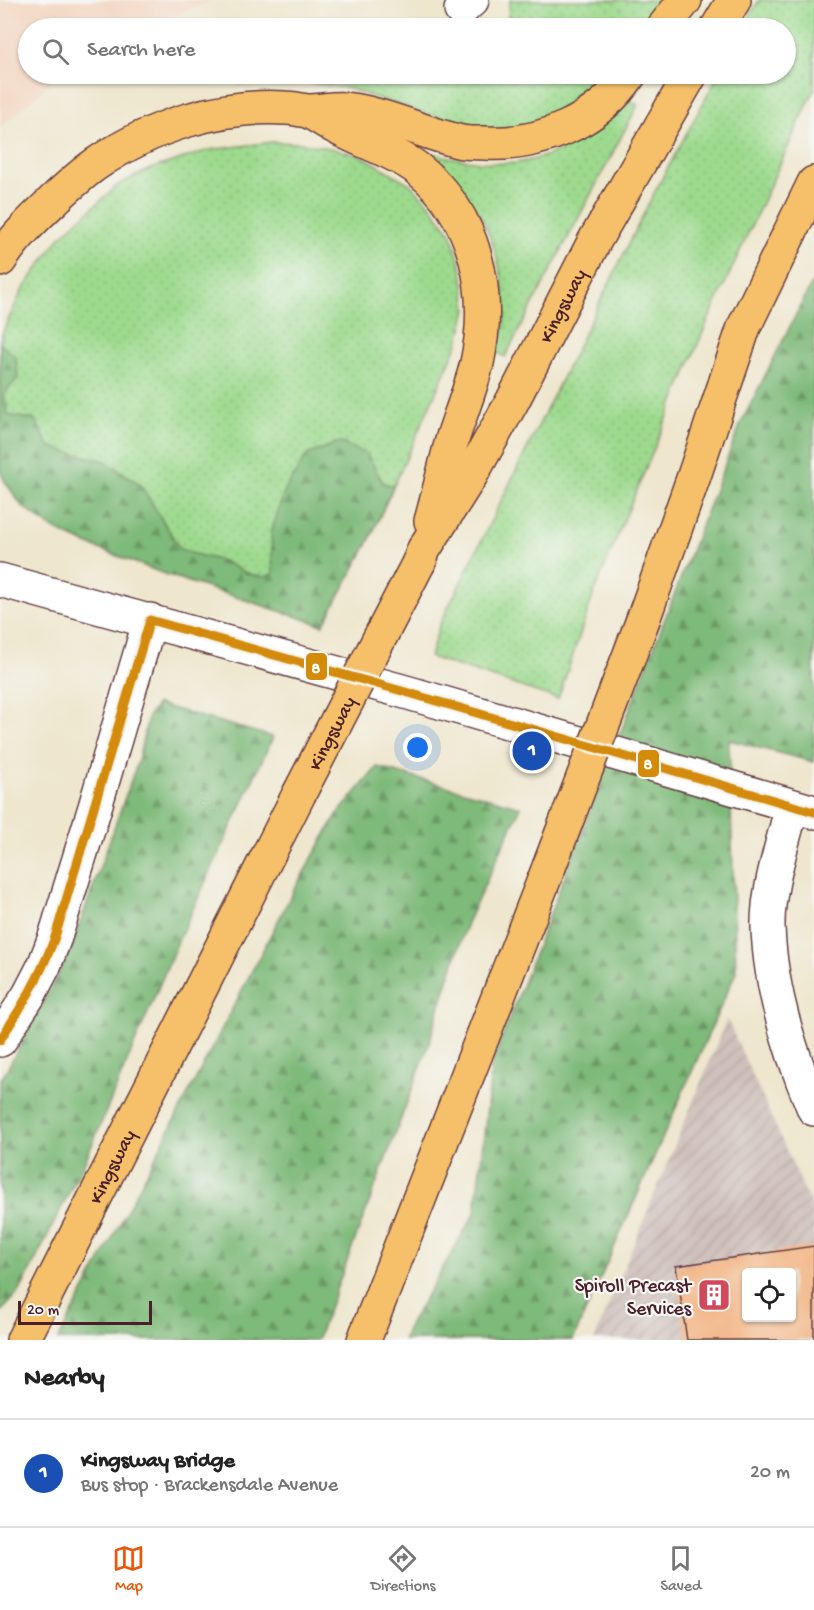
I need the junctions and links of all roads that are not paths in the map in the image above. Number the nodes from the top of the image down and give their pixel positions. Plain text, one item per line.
1 (685, 0) edge
2 (734, 0) edge
3 (671, 18) edge
4 (723, 18) edge
5 (624, 84) edge
6 (685, 84) edge
7 (308, 111) junction
8 (814, 183) edge
9 (0, 260) edge
10 (422, 555) junction
11 (0, 580) edge
12 (150, 620) junction
13 (803, 808) edge
14 (0, 1040) edge
15 (814, 1109) edge
16 (23, 1340) edge
17 (364, 1340) edge

1 - 3 highway
2 - 4 highway
5 - 7 highway
6 - 10 highway, Kingsway
7 - 9 highway
7 - 10 highway
8 - 17 highway, bridge
10 - 16 highway, Kingsway, bridge
11 - 12 street
12 - 13 street
12 - 14 street
13 - 15 street

